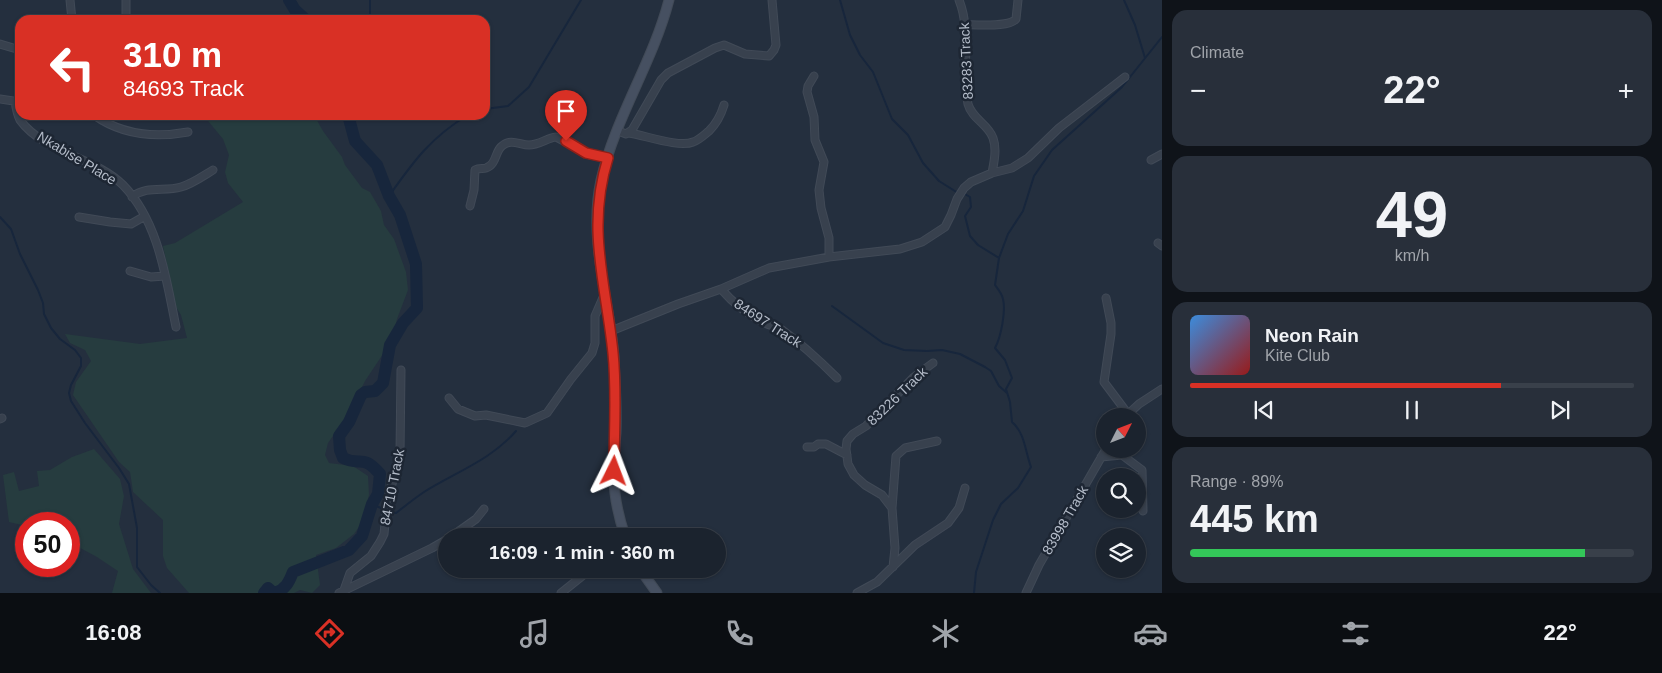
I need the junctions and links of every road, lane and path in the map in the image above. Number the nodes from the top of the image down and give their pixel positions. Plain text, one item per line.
1 (70, 0) edge
2 (126, 0) edge
3 (669, 0) edge
4 (772, 0) edge
5 (959, 0) edge
6 (1018, 0) edge
7 (72, 15) edge
8 (126, 15) edge
9 (965, 24) junction
10 (0, 44) edge
11 (15, 48) edge
12 (814, 76) dead end
13 (1125, 77) dead end
14 (0, 99) edge
15 (15, 101) edge
16 (724, 105) dead end
17 (20, 120) edge
18 (101, 120) edge
19 (618, 131) junction
20 (188, 132) dead end
21 (629, 133) junction
22 (1162, 154) edge
23 (608, 158) junction
24 (1151, 160) dead end
25 (212, 170) dead end
26 (992, 173) junction
27 (132, 197) junction
28 (470, 206) dead end
29 (145, 216) junction
30 (79, 217) dead end
31 (829, 257) junction
32 (130, 271) dead end
33 (165, 276) junction
34 (721, 289) junction
35 (605, 293) junction
36 (1106, 298) dead end
37 (176, 327) dead end
38 (611, 331) junction
39 (933, 362) dead end
40 (402, 370) dead end
41 (837, 378) dead end
42 (1162, 389) edge
43 (449, 398) dead end
44 (1122, 408) edge
45 (1135, 408) edge
46 (937, 441) dead end
47 (807, 447) dead end
48 (847, 455) junction
49 (1100, 458) edge
50 (1126, 458) edge
51 (1140, 468) edge
52 (965, 488) dead end
53 (892, 508) junction
54 (484, 509) dead end
55 (463, 528) edge
56 (623, 528) edge
57 (438, 545) edge
58 (893, 567) junction
59 (580, 578) edge
60 (646, 578) edge
61 (342, 591) edge
62 (561, 593) edge
63 (657, 593) edge
64 (857, 593) edge
65 (1026, 593) edge

1 - 7 street
2 - 8 street
3 - 19 main road
4 - 21 street
5 - 9 street, 83283 Track
6 - 9 street
9 - 26 street, 83283 Track
10 - 11 street
12 - 31 street
13 - 26 street
14 - 15 street
16 - 21 street
17 - 27 street, Nkabise Place
18 - 20 street
19 - 21 street
19 - 23 main road
22 - 24 street
23 - 28 street
23 - 35 main road
25 - 27 street
26 - 31 street
27 - 29 street, Nkabise Place
29 - 30 street
29 - 33 street, Nkabise Place
31 - 34 street
32 - 33 street
33 - 37 street, Nkabise Place
34 - 38 street
34 - 41 street, 84697 Track
35 - 38 main road
35 - 43 street
36 - 44 street
38 - 56 main road
39 - 48 street, 83226 Track
40 - 61 street, 84710 Track
42 - 45 street
46 - 53 street
47 - 48 street
48 - 53 street
49 - 65 street, 83998 Track
50 - 51 street
52 - 58 street
53 - 58 street
54 - 55 street
57 - 61 street
58 - 64 street
59 - 62 street
60 - 63 main road

